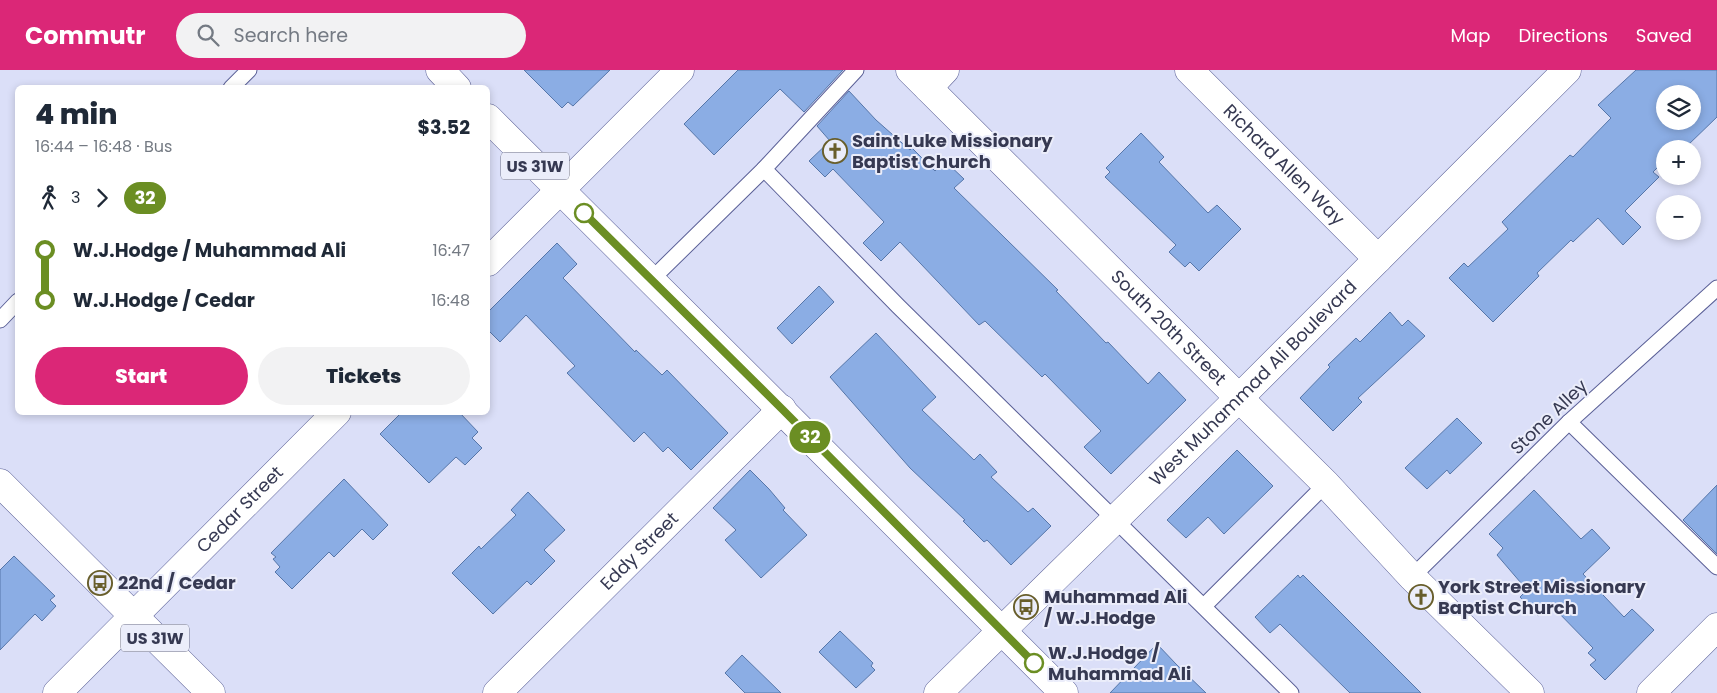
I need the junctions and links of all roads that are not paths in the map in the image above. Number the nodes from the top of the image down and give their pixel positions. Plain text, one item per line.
1 (249, 70) edge
2 (440, 70) edge
3 (680, 70) edge
4 (856, 70) edge
5 (1188, 70) edge
6 (1567, 70) edge
7 (928, 76) edge
8 (234, 85) edge
9 (454, 85) edge
10 (490, 120) edge
11 (764, 169) junction
12 (560, 190) junction
13 (1378, 259) junction
14 (490, 260) edge
15 (651, 280) junction
16 (1717, 288) edge
17 (15, 304) edge
18 (0, 320) edge
19 (1239, 398) junction
20 (782, 409) junction
21 (334, 415) edge
22 (1569, 422) junction
23 (0, 483) edge
24 (1326, 484) junction
25 (1116, 519) junction
26 (1717, 567) edge
27 (1412, 577) junction
28 (1204, 606) junction
29 (133, 616) junction
30 (1717, 627) edge
31 (1002, 631) junction
32 (57, 693) edge
33 (211, 693) edge
34 (497, 693) edge
35 (938, 693) edge
36 (1064, 693) edge
37 (1291, 693) edge
38 (1530, 693) edge
39 (1651, 693) edge

1 - 8 lane
2 - 9 street
3 - 12 street
4 - 11 lane
5 - 13 street, Richard Allen Way
6 - 13 street, West Muhammad Ali Boulevard
7 - 19 street, South 20th Street
10 - 12 street, US 31W
11 - 15 lane
11 - 25 lane
12 - 14 street
12 - 15 street, US 31W
13 - 19 street, West Muhammad Ali Boulevard
15 - 20 street, US 31W
16 - 22 lane, Stone Alley
17 - 18 lane
19 - 24 street, South 20th Street
19 - 25 street, West Muhammad Ali Boulevard
20 - 31 street, US 31W
20 - 34 street, Eddy Street
21 - 29 street, Cedar Street
22 - 26 lane
22 - 27 lane, Stone Alley
23 - 29 street, US 31W
24 - 27 street, South 20th Street
24 - 28 lane
25 - 28 lane
25 - 31 street, West Muhammad Ali Boulevard
27 - 38 street, South 20th Street
28 - 37 lane
29 - 32 street, Cedar Street
29 - 33 street, US 31W
30 - 39 street
31 - 35 street, West Muhammad Ali Boulevard
31 - 36 street, US 31W

